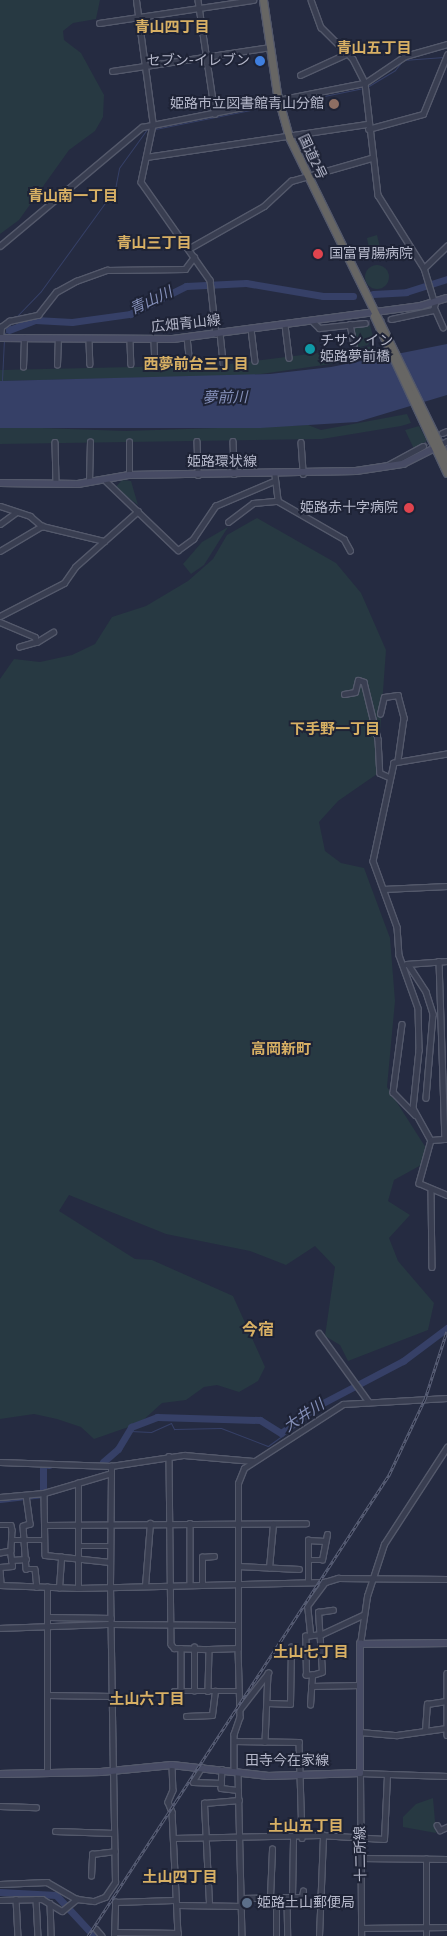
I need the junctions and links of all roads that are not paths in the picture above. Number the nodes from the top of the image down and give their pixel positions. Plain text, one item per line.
1 (136, 0) edge
2 (198, 0) edge
3 (253, 0) edge
4 (263, 0) edge
5 (311, 0) edge
6 (199, 8) junction
7 (137, 17) junction
8 (99, 23) dead end
9 (447, 44) edge
10 (270, 47) junction
11 (346, 54) junction
12 (447, 55) edge
13 (206, 56) junction
14 (147, 65) junction
15 (112, 71) dead end
16 (300, 75) dead end
17 (365, 86) junction
18 (279, 102) junction
19 (215, 114) junction
20 (150, 125) junction
21 (367, 126) junction
22 (288, 135) junction
23 (146, 157) junction
24 (371, 158) junction
25 (307, 175) junction
26 (0, 246) edge
27 (447, 246) edge
28 (188, 249) junction
29 (194, 257) junction
30 (424, 268) junction
31 (447, 298) edge
32 (435, 306) junction
33 (373, 313) junction
34 (391, 319) tunnel mouth
35 (312, 321) junction
36 (366, 323) tunnel mouth
37 (350, 324) junction
38 (285, 325) junction
39 (443, 327) dead end
40 (251, 329) junction
41 (218, 334) junction
42 (3, 338) edge
43 (24, 338) junction
44 (187, 338) junction
45 (58, 339) junction
46 (89, 340) junction
47 (154, 340) junction
48 (130, 341) junction
49 (354, 345) dead end
50 (289, 358) dead end
51 (255, 361) dead end
52 (90, 364) dead end
53 (130, 364) dead end
54 (155, 364) dead end
55 (190, 364) dead end
56 (224, 364) dead end
57 (57, 365) dead end
58 (24, 367) dead end
59 (233, 441) dead end
60 (447, 441) edge
61 (55, 442) dead end
62 (90, 442) dead end
63 (130, 442) dead end
64 (197, 442) dead end
65 (301, 442) dead end
66 (423, 446) tunnel mouth
67 (437, 447) junction
68 (447, 460) edge
69 (386, 466) junction
70 (447, 473) edge
71 (234, 474) junction
72 (303, 474) junction
73 (129, 475) junction
74 (198, 475) junction
75 (274, 478) junction
76 (106, 481) junction
77 (89, 482) junction
78 (0, 483) edge
79 (56, 483) junction
80 (278, 501) junction
81 (0, 506) edge
82 (138, 511) junction
83 (15, 513) junction
84 (228, 522) dead end
85 (0, 524) edge
86 (42, 526) junction
87 (104, 541) junction
88 (350, 550) dead end
89 (0, 551) edge
90 (0, 616) edge
91 (0, 622) edge
92 (53, 632) dead end
93 (37, 642) junction
94 (20, 647) dead end
95 (344, 694) dead end
96 (380, 714) dead end
97 (447, 754) edge
98 (398, 760) junction
99 (389, 777) junction
100 (447, 886) edge
101 (382, 889) junction
102 (439, 961) junction
103 (447, 961) edge
104 (405, 964) junction
105 (402, 1024) dead end
106 (445, 1050) edge
107 (426, 1098) dead end
108 (418, 1118) junction
109 (446, 1139) edge
110 (431, 1140) junction
111 (431, 1190) junction
112 (447, 1194) edge
113 (432, 1267) dead end
114 (319, 1333) dead end
115 (447, 1398) edge
116 (370, 1402) junction
117 (447, 1447) edge
118 (169, 1456) junction
119 (253, 1461) junction
120 (0, 1462) edge
121 (110, 1466) junction
122 (108, 1474) junction
123 (78, 1483) junction
124 (44, 1493) junction
125 (26, 1495) junction
126 (0, 1497) edge
127 (150, 1523) junction
128 (171, 1523) junction
129 (190, 1523) junction
130 (306, 1523) dead end
131 (78, 1524) junction
132 (110, 1524) junction
133 (272, 1524) junction
134 (0, 1525) edge
135 (238, 1525) junction
136 (45, 1526) junction
137 (24, 1529) junction
138 (12, 1530) junction
139 (326, 1534) dead end
140 (24, 1539) junction
141 (12, 1540) junction
142 (45, 1540) junction
143 (325, 1541) junction
144 (79, 1546) junction
145 (110, 1546) junction
146 (10, 1552) junction
147 (0, 1553) edge
148 (214, 1556) dead end
149 (61, 1557) junction
150 (11, 1560) junction
151 (26, 1560) junction
152 (78, 1560) junction
153 (308, 1560) junction
154 (110, 1562) junction
155 (238, 1566) junction
156 (0, 1568) edge
157 (269, 1568) junction
158 (299, 1569) dead end
159 (372, 1578) junction
160 (447, 1579) edge
161 (308, 1582) junction
162 (325, 1582) junction
163 (238, 1583) junction
164 (190, 1584) junction
165 (202, 1584) junction
166 (0, 1585) edge
167 (171, 1585) junction
168 (110, 1586) junction
169 (144, 1586) junction
170 (37, 1587) junction
171 (47, 1587) junction
172 (59, 1588) junction
173 (78, 1588) junction
174 (333, 1610) dead end
175 (363, 1614) junction
176 (48, 1617) junction
177 (111, 1618) junction
178 (111, 1624) junction
179 (172, 1624) junction
180 (238, 1625) junction
181 (0, 1628) edge
182 (48, 1628) junction
183 (310, 1633) junction
184 (322, 1634) junction
185 (447, 1643) edge
186 (360, 1644) junction
187 (194, 1647) junction
188 (291, 1647) dead end
189 (181, 1648) junction
190 (238, 1648) junction
191 (209, 1649) junction
192 (447, 1673) edge
193 (312, 1675) junction
194 (360, 1685) junction
195 (311, 1686) junction
196 (238, 1690) junction
197 (174, 1691) dead end
198 (181, 1691) junction
199 (194, 1691) junction
200 (208, 1691) junction
201 (215, 1691) junction
202 (48, 1695) junction
203 (112, 1696) junction
204 (446, 1701) edge
205 (267, 1703) junction
206 (310, 1705) dead end
207 (240, 1709) junction
208 (186, 1716) dead end
209 (447, 1728) edge
210 (425, 1731) junction
211 (360, 1732) junction
212 (447, 1734) edge
213 (234, 1741) junction
214 (265, 1742) junction
215 (172, 1765) junction
216 (202, 1767) junction
217 (222, 1769) junction
218 (113, 1770) junction
219 (236, 1772) junction
220 (47, 1773) junction
221 (360, 1773) junction
222 (0, 1774) edge
223 (302, 1774) junction
224 (387, 1776) junction
225 (447, 1776) edge
226 (221, 1783) junction
227 (238, 1790) junction
228 (239, 1800) junction
229 (0, 1806) edge
230 (36, 1807) dead end
231 (437, 1825) dead end
232 (447, 1827) edge
233 (55, 1832) dead end
234 (114, 1833) junction
235 (323, 1835) junction
236 (209, 1837) junction
237 (174, 1838) junction
238 (239, 1838) junction
239 (293, 1838) junction
240 (302, 1838) junction
241 (360, 1838) junction
242 (272, 1849) dead end
243 (115, 1851) junction
244 (361, 1858) junction
245 (447, 1859) edge
246 (426, 1860) junction
247 (91, 1876) dead end
248 (0, 1884) edge
249 (303, 1891) dead end
250 (290, 1897) junction
251 (242, 1898) junction
252 (273, 1898) junction
253 (16, 1899) junction
254 (36, 1899) junction
255 (77, 1899) junction
256 (0, 1900) edge
257 (173, 1900) junction
258 (50, 1903) junction
259 (209, 1903) junction
260 (178, 1905) junction
261 (242, 1906) junction
262 (426, 1927) junction
263 (447, 1927) edge
264 (361, 1928) junction
265 (96, 1929) dead end
266 (114, 1934) edge
267 (141, 1934) edge
268 (178, 1934) edge
269 (18, 1936) edge
270 (38, 1936) edge
271 (51, 1936) edge
272 (102, 1936) edge
273 (242, 1936) edge
274 (276, 1936) edge
275 (288, 1936) edge
276 (319, 1936) edge
277 (361, 1936) edge
278 (426, 1936) edge

1 - 7 street
2 - 6 street
3 - 6 street
4 - 10 highway, 国道2号
5 - 11 street
6 - 7 street
6 - 13 street
7 - 8 street
7 - 14 street
9 - 17 street
10 - 13 street
10 - 18 highway, 国道2号
11 - 16 street
11 - 17 street
12 - 21 street
13 - 14 street
13 - 19 street
14 - 15 street
14 - 20 street
17 - 18 street
17 - 21 street
18 - 19 street
18 - 22 highway, 国道2号
19 - 20 street
20 - 23 street
20 - 26 street
21 - 22 street
21 - 24 street
22 - 23 street
22 - 25 highway, 国道2号
23 - 28 street
24 - 25 street
24 - 30 street
25 - 28 street
25 - 33 highway, 国道2号
27 - 30 street
28 - 29 street
29 - 41 street
29 - 42 street
30 - 32 street
31 - 32 main road, 広畑青山線
32 - 33 main road, 広畑青山線
32 - 34 street
32 - 39 street
33 - 35 main road, 広畑青山線
33 - 67 highway, 国道2号
35 - 37 street
35 - 38 main road, 広畑青山線
36 - 37 street
37 - 49 street
38 - 40 main road, 広畑青山線
38 - 50 street
40 - 41 main road, 広畑青山線
40 - 51 street
41 - 44 main road, 広畑青山線
41 - 56 street
42 - 43 main road, 広畑青山線
43 - 45 main road, 広畑青山線
43 - 58 street
44 - 47 main road, 広畑青山線
44 - 55 street
45 - 46 main road, 広畑青山線
45 - 57 street
46 - 48 main road, 広畑青山線
46 - 52 street
47 - 48 main road, 広畑青山線
47 - 54 street
48 - 53 street
59 - 71 street
60 - 67 street
61 - 79 street
62 - 77 street
63 - 73 street
64 - 74 street
65 - 72 street
66 - 69 street
67 - 68 highway, 国道2号
67 - 69 main road, 姫路環状線
67 - 70 highway, 国道2号
69 - 72 main road, 姫路環状線
71 - 74 main road, 姫路環状線
71 - 75 main road, 姫路環状線
72 - 75 main road, 姫路環状線
73 - 74 main road, 姫路環状線
73 - 76 main road, 姫路環状線
75 - 80 street
75 - 82 street
76 - 77 main road, 姫路環状線
76 - 82 street
77 - 79 main road, 姫路環状線
78 - 79 main road, 姫路環状線
80 - 84 street
80 - 88 street
81 - 83 street
82 - 87 street
83 - 85 street
83 - 86 street
86 - 87 street
86 - 89 street
87 - 90 street
91 - 93 street
92 - 93 street
93 - 94 street
95 - 99 street
96 - 98 street
97 - 98 street
98 - 99 street
99 - 101 street
100 - 101 street
101 - 104 street
102 - 103 street
102 - 104 street
102 - 106 street
104 - 107 street
104 - 108 street
105 - 108 street
106 - 109 street
108 - 110 street
109 - 110 street
110 - 111 street
111 - 112 street
111 - 113 street
114 - 116 street
115 - 116 street
116 - 119 street
117 - 159 street
118 - 119 street
118 - 121 street
118 - 128 street
119 - 135 street
120 - 121 street
121 - 122 street
122 - 123 street
122 - 132 street
123 - 124 street
123 - 131 street
124 - 125 street
124 - 136 street
125 - 126 street
125 - 137 street
127 - 128 street
127 - 132 street
127 - 169 street
128 - 129 street
128 - 167 street
129 - 135 street
129 - 164 street
130 - 133 street
131 - 132 street
131 - 136 street
131 - 144 street
132 - 145 street
133 - 135 street
133 - 157 street
134 - 138 street
135 - 155 street
136 - 142 street
137 - 138 street
137 - 140 street
138 - 141 street
139 - 143 street
140 - 141 street
140 - 142 street
140 - 151 street
141 - 146 street
142 - 149 street
143 - 153 street
143 - 153 street
144 - 145 street
144 - 152 street
145 - 154 street
146 - 147 street
146 - 150 street
148 - 165 street
149 - 152 street
149 - 172 street
150 - 151 street
150 - 156 street
151 - 170 street
152 - 154 street
152 - 173 street
153 - 161 street
154 - 168 street
155 - 157 street
155 - 163 street
156 - 166 street
157 - 158 street
159 - 160 street
159 - 162 street
159 - 175 street
161 - 162 street
161 - 163 street
162 - 183 street
163 - 165 street
163 - 180 street
164 - 165 street
164 - 167 street
166 - 170 street
167 - 169 street
167 - 179 street
168 - 169 street
168 - 173 street
168 - 177 street
170 - 171 street
171 - 172 street
171 - 176 street
172 - 173 street
174 - 184 street
175 - 184 street
175 - 186 street
176 - 177 street
176 - 182 street
177 - 178 street
178 - 179 street
178 - 182 street
178 - 203 street
179 - 180 street
179 - 189 street
180 - 190 street
181 - 182 street
182 - 202 street
183 - 184 street
183 - 193 street
184 - 193 street
185 - 186 main road
186 - 194 main road
187 - 189 street
187 - 191 street
187 - 199 street
188 - 205 street
189 - 198 street
190 - 191 street
190 - 196 street
191 - 200 street
192 - 204 street
193 - 195 street
194 - 195 street
194 - 211 main road
195 - 206 street
196 - 201 street
196 - 207 street
197 - 198 street
198 - 199 street
199 - 200 street
200 - 201 street
201 - 208 street
202 - 203 street
202 - 220 street
203 - 218 street
204 - 209 street
204 - 210 street
205 - 207 street
205 - 214 street
207 - 213 street
209 - 210 street
209 - 212 street
210 - 211 street
211 - 221 main road
213 - 214 street
213 - 219 street
214 - 223 street
215 - 216 main road, 田寺今在家線
215 - 218 main road, 田寺今在家線
215 - 237 street
216 - 217 main road, 田寺今在家線
216 - 226 street
217 - 219 main road, 田寺今在家線
217 - 226 street
218 - 220 main road, 田寺今在家線
218 - 234 street
219 - 223 main road, 田寺今在家線
219 - 227 street
220 - 222 main road, 田寺今在家線
221 - 223 main road, 田寺今在家線
221 - 224 street
221 - 241 street, 十二所線
223 - 240 street
224 - 225 street
224 - 241 street
226 - 227 street
227 - 228 street
228 - 236 street
228 - 238 street
229 - 230 street
231 - 232 street
233 - 234 street
234 - 243 street
235 - 240 street
235 - 241 street
235 - 276 street
236 - 237 street
236 - 238 street
236 - 259 street
237 - 257 street
238 - 239 street
238 - 251 street
239 - 240 street
239 - 250 street
241 - 244 street, 十二所線
242 - 252 street
243 - 247 street
243 - 255 street
244 - 246 street
244 - 264 street, 十二所線
245 - 246 street
246 - 262 street
248 - 255 street
249 - 250 street
250 - 252 street
250 - 275 street
251 - 252 street
251 - 261 street
252 - 274 street
253 - 254 street
253 - 256 street
253 - 269 street
254 - 258 street
254 - 270 street
255 - 258 street
257 - 260 street
257 - 266 street
258 - 271 street
259 - 260 street
259 - 261 street
260 - 268 street
261 - 273 street
262 - 263 street
262 - 264 street
262 - 278 street
264 - 277 street, 十二所線
265 - 272 street
266 - 267 street
267 - 268 street

